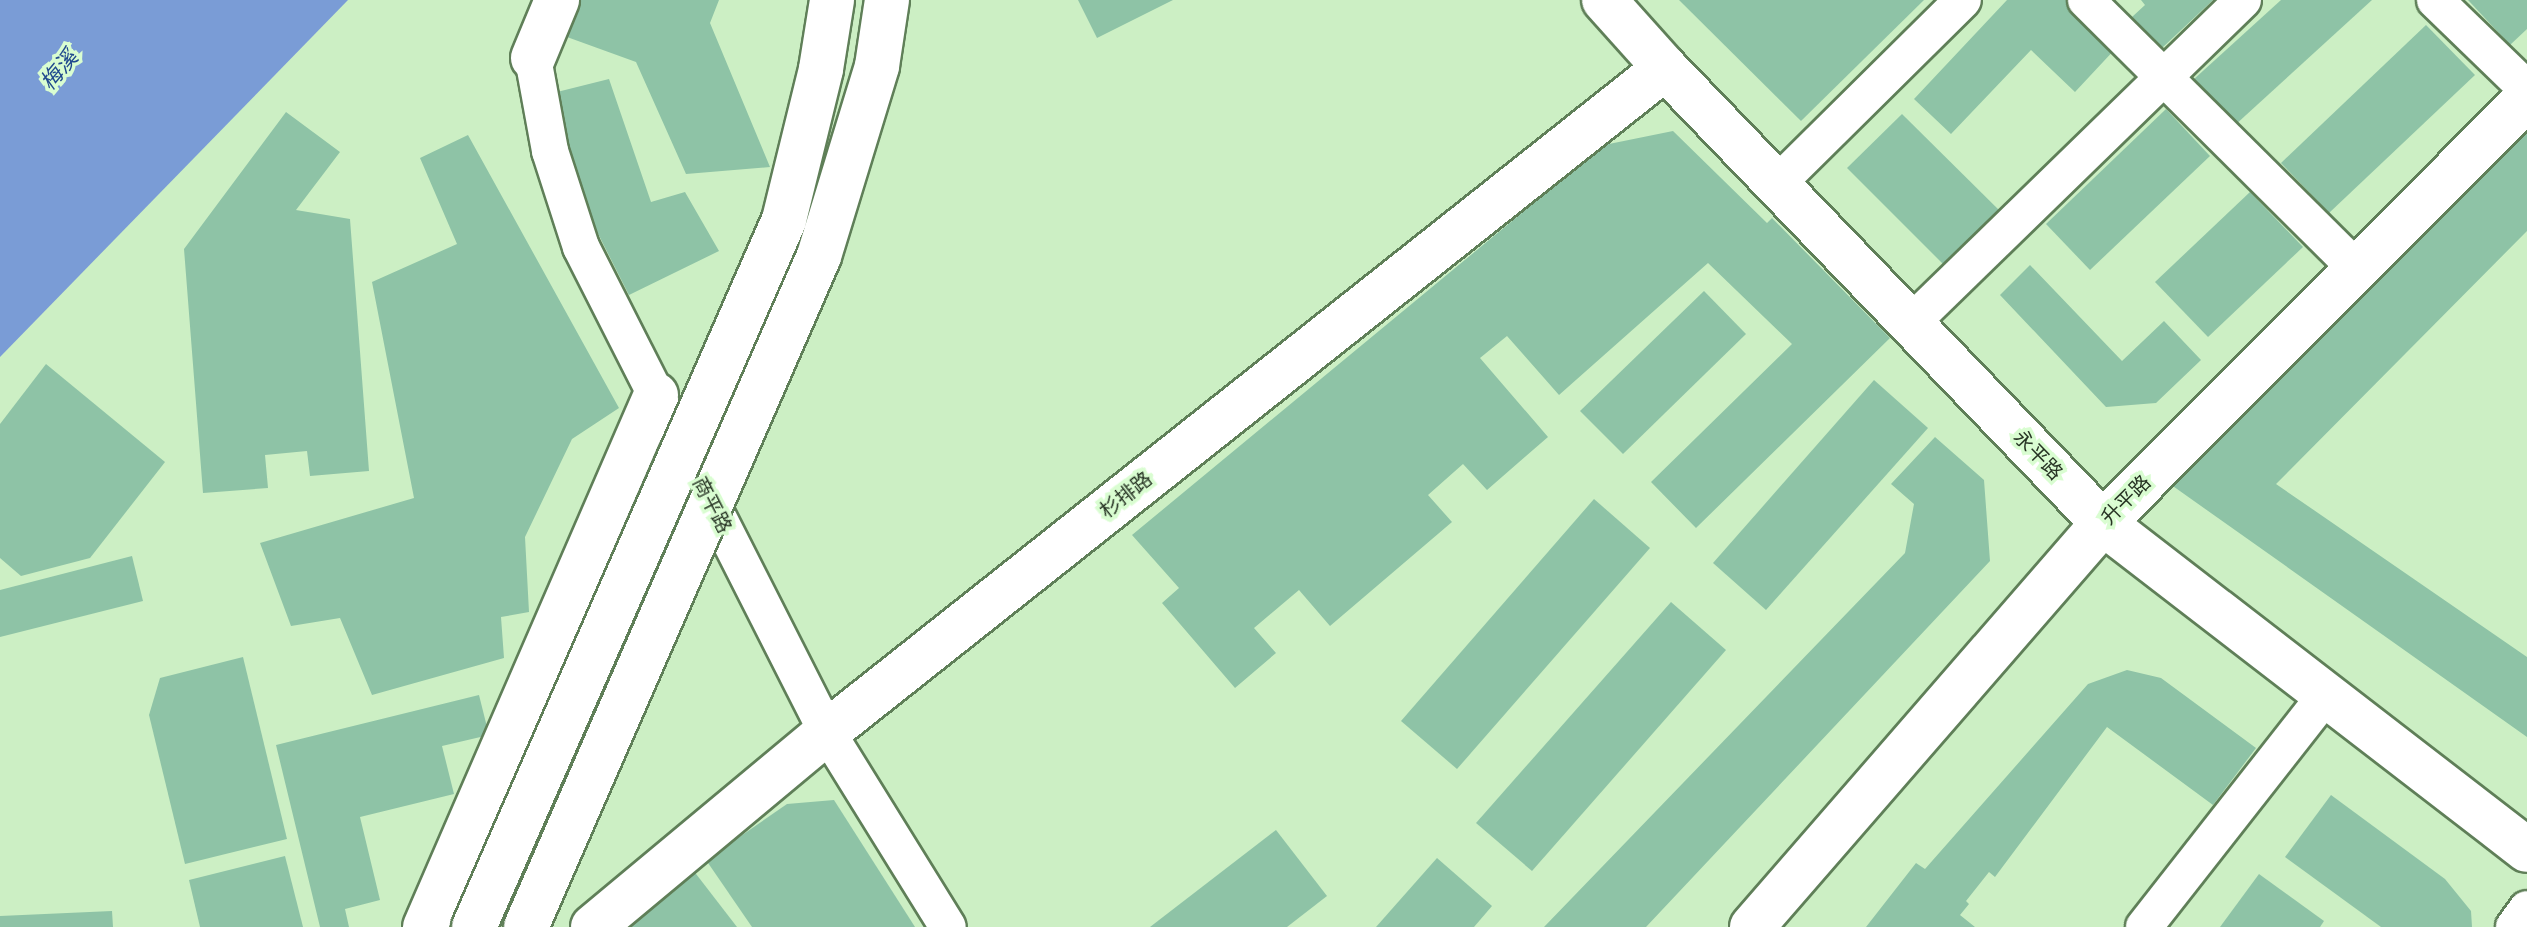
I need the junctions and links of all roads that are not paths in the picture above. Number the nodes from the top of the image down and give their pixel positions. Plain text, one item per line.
1 (557, 0) edge
2 (832, 0) edge
3 (887, 0) edge
4 (1604, 0) edge
5 (1963, 0) edge
6 (2086, 0) edge
7 (2243, 0) edge
8 (2435, 0) edge
9 (533, 58) joint
10 (1665, 68) junction
11 (2163, 76) junction
12 (2527, 89) edge
13 (2527, 98) edge
14 (1778, 183) junction
15 (2357, 269) junction
16 (1911, 323) junction
17 (656, 395) junction
18 (2103, 523) junction
19 (2326, 695) junction
20 (827, 732) junction
21 (2527, 850) edge
22 (2527, 909) edge
23 (425, 927) edge
24 (474, 927) edge
25 (526, 927) edge
26 (593, 927) edge
27 (948, 927) edge
28 (1752, 927) edge
29 (2144, 927) edge
30 (2514, 927) edge

1 - 9 main road
2 - 24 main road, bridge
3 - 25 main road, bridge
4 - 10 main road, 永平路
5 - 14 street
6 - 11 street
7 - 11 street
8 - 12 street
9 - 17 street, 商平路
10 - 14 main road, 永平路
10 - 20 main road, 杉排路
11 - 15 street
11 - 16 street
13 - 15 main road, 升平路
14 - 16 main road, 永平路
15 - 18 main road, 升平路
16 - 18 main road, 永平路
17 - 20 street, 商平路
17 - 23 main road
18 - 19 main road, 永平路
18 - 28 main road, 升平路
19 - 21 main road, 永平路
19 - 29 street
20 - 26 main road, 杉排路
20 - 27 street, 商平路
22 - 30 street

